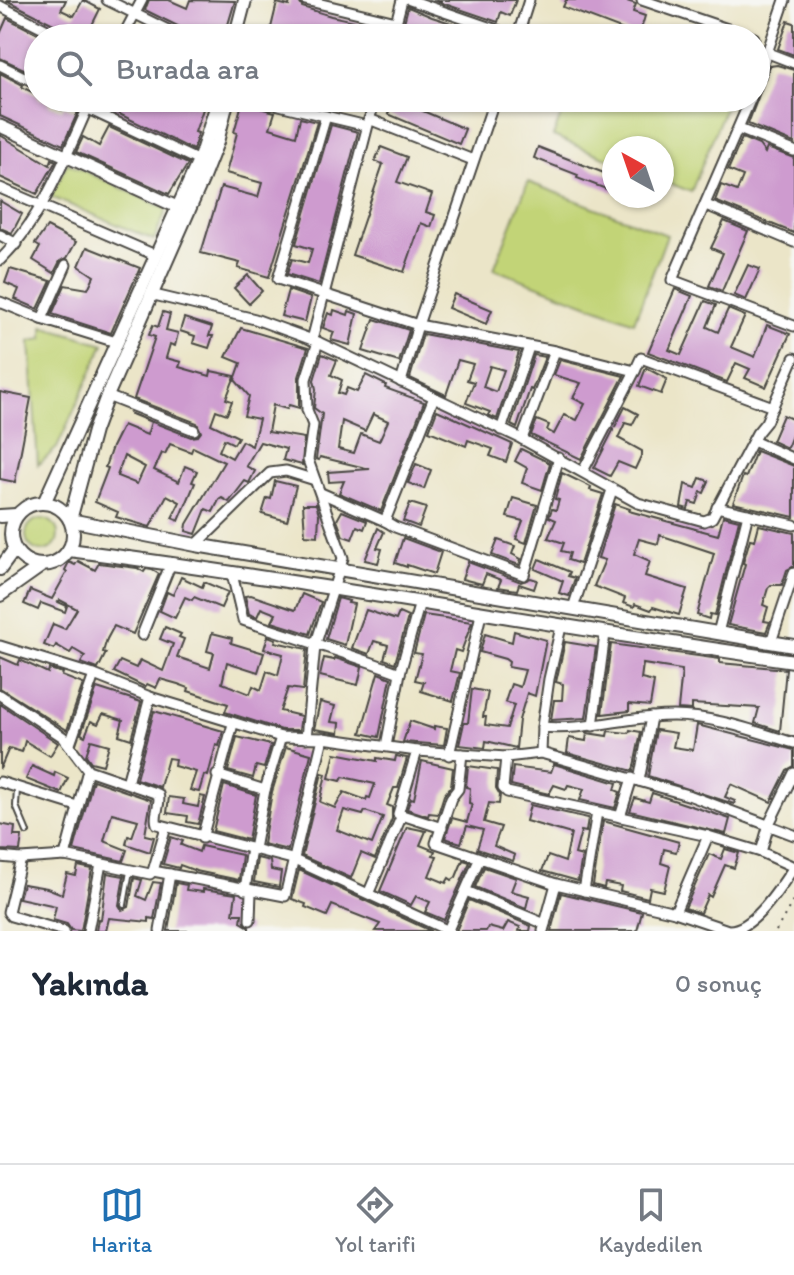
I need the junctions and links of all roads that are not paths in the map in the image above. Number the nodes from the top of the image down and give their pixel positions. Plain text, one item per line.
1 (107, 0) edge
2 (142, 0) edge
3 (245, 0) edge
4 (251, 0) edge
5 (305, 0) edge
6 (402, 0) edge
7 (410, 0) edge
8 (529, 0) edge
9 (642, 0) edge
10 (672, 0) edge
11 (785, 0) edge
12 (0, 6) edge
13 (669, 11) junction
14 (135, 14) junction
15 (396, 22) joint
16 (35, 24) edge
17 (130, 24) edge
18 (155, 24) edge
19 (239, 24) edge
20 (245, 24) edge
21 (479, 24) edge
22 (521, 24) edge
23 (710, 24) edge
24 (770, 48) joint
25 (794, 63) edge
26 (0, 65) edge
27 (24, 77) edge
28 (86, 112) edge
29 (93, 112) edge
30 (217, 112) edge
31 (220, 112) edge
32 (309, 112) edge
33 (371, 112) edge
34 (490, 112) edge
35 (746, 112) edge
36 (326, 116) junction
37 (368, 122) junction
38 (0, 126) edge
39 (739, 129) junction
40 (794, 151) edge
41 (65, 156) junction
42 (473, 160) junction
43 (199, 161) junction
44 (0, 188) edge
45 (706, 205) junction
46 (177, 207) junction
47 (40, 208) junction
48 (0, 235) edge
49 (794, 242) edge
50 (17, 244) junction
51 (155, 255) junction
52 (0, 260) edge
53 (66, 265) dead end
54 (150, 294) junction
55 (325, 295) junction
56 (0, 302) edge
57 (42, 319) junction
58 (418, 325) junction
59 (794, 326) edge
60 (315, 341) junction
61 (116, 342) junction
62 (529, 347) junction
63 (555, 351) junction
64 (793, 364) edge
65 (635, 371) junction
66 (401, 382) junction
67 (107, 396) junction
68 (434, 397) junction
69 (773, 407) junction
70 (194, 430) dead end
71 (501, 430) junction
72 (522, 439) junction
73 (753, 441) junction
74 (559, 458) junction
75 (794, 459) edge
76 (583, 471) junction
77 (315, 480) junction
78 (612, 490) junction
79 (321, 493) junction
80 (44, 503) junction
81 (717, 507) junction
82 (7, 514) edge
83 (748, 514) junction
84 (70, 520) junction
85 (385, 521) junction
86 (794, 525) edge
87 (196, 545) junction
88 (9, 548) edge
89 (69, 550) junction
90 (171, 563) junction
91 (41, 566) junction
92 (0, 569) edge
93 (341, 569) junction
94 (794, 573) edge
95 (232, 574) junction
96 (334, 589) junction
97 (0, 595) edge
98 (420, 602) junction
99 (573, 608) junction
100 (481, 614) junction
101 (561, 627) junction
102 (718, 633) junction
103 (605, 634) junction
104 (142, 635) dead end
105 (771, 642) junction
106 (0, 646) edge
107 (315, 646) junction
108 (794, 646) edge
109 (794, 661) edge
110 (400, 673) junction
111 (94, 675) junction
112 (0, 695) edge
113 (150, 697) junction
114 (651, 717) junction
115 (233, 724) junction
116 (593, 726) junction
117 (542, 727) junction
118 (281, 737) junction
119 (306, 738) junction
120 (323, 738) junction
121 (794, 743) edge
122 (70, 744) junction
123 (386, 746) junction
124 (417, 751) junction
125 (541, 753) junction
126 (462, 754) junction
127 (449, 755) junction
128 (506, 757) junction
129 (88, 770) junction
130 (794, 773) edge
131 (217, 775) junction
132 (635, 780) junction
133 (0, 782) edge
134 (127, 783) junction
135 (17, 787) junction
136 (265, 790) junction
137 (77, 806) junction
138 (597, 812) junction
139 (402, 815) junction
140 (620, 817) junction
141 (769, 824) junction
142 (166, 827) junction
143 (442, 828) junction
144 (27, 832) dead end
145 (794, 835) edge
146 (708, 836) junction
147 (202, 838) junction
148 (252, 848) junction
149 (761, 852) junction
150 (65, 856) junction
151 (0, 857) edge
152 (21, 859) junction
153 (292, 859) junction
154 (479, 860) junction
155 (101, 864) junction
156 (130, 870) junction
157 (153, 871) junction
158 (170, 874) junction
159 (556, 884) junction
160 (248, 891) junction
161 (466, 891) junction
162 (584, 891) junction
163 (369, 892) junction
164 (124, 905) dead end
165 (675, 912) junction
166 (250, 920) dead end
167 (544, 927) edge
168 (64, 931) edge
169 (88, 931) edge
170 (160, 931) edge
171 (449, 931) edge

1 - 14 street
2 - 14 street
3 - 19 main road
4 - 20 main road
5 - 15 street
6 - 15 street
7 - 21 street
8 - 22 street
9 - 13 street
10 - 13 street
11 - 24 street
12 - 16 street
13 - 23 street
14 - 17 street
14 - 18 street
24 - 25 street
26 - 27 street
28 - 41 street
29 - 43 street
30 - 43 main road
31 - 54 main road
32 - 36 street
33 - 37 street
34 - 42 street
35 - 39 street
36 - 37 street
36 - 55 street
37 - 42 street
37 - 55 street
38 - 41 street
39 - 40 street
39 - 45 street
41 - 46 street
41 - 47 street
42 - 58 street
43 - 46 main road
44 - 47 street
45 - 49 street
45 - 59 street
46 - 51 main road
47 - 50 street
47 - 51 street
48 - 50 street
50 - 52 street
51 - 61 main road
53 - 57 street
54 - 60 street
54 - 67 main road
55 - 58 street
55 - 60 street
56 - 57 street
57 - 61 street
58 - 62 street
58 - 66 street
60 - 66 street
60 - 77 street
61 - 80 main road
62 - 63 street
62 - 71 street
63 - 65 street
63 - 72 street
64 - 69 street
65 - 69 street
65 - 76 street
66 - 68 street
67 - 70 street
67 - 84 main road
68 - 71 street
68 - 85 street
69 - 73 street
71 - 72 street
72 - 74 street
73 - 75 street
73 - 81 street
74 - 76 street
74 - 85 street
76 - 78 street
77 - 79 street
77 - 87 street
78 - 81 street
78 - 99 street
79 - 85 street
79 - 93 street
80 - 82 main road
80 - 84 main road
81 - 83 street
82 - 88 main road
83 - 86 street
83 - 102 street
84 - 87 main road
84 - 89 main road
87 - 93 main road
88 - 91 main road
88 - 92 main road
89 - 90 main road
89 - 91 main road
90 - 95 main road
90 - 104 street
91 - 97 main road
93 - 96 street
93 - 99 main road
94 - 105 street
95 - 96 main road
95 - 107 street
96 - 98 main road
96 - 107 street
98 - 100 main road
98 - 110 street
99 - 102 main road
100 - 101 main road
100 - 127 street
101 - 103 main road
101 - 117 street
102 - 105 main road
103 - 109 main road
103 - 116 street
105 - 108 main road
106 - 111 street
107 - 110 street
107 - 119 street
110 - 123 street
111 - 113 street
111 - 122 street
112 - 122 street
113 - 115 street
113 - 134 street
114 - 116 street
114 - 121 street
114 - 132 street
115 - 118 street
115 - 131 street
116 - 117 street
117 - 125 street
118 - 119 street
118 - 136 street
119 - 120 street
120 - 123 street
120 - 153 street
122 - 129 street
123 - 124 street
124 - 127 street
124 - 139 street
125 - 128 street
125 - 132 street
126 - 127 street
126 - 128 street
126 - 143 street
128 - 138 street
129 - 134 street
129 - 137 street
130 - 141 street
131 - 136 street
131 - 147 street
132 - 140 street
132 - 141 street
133 - 135 street
134 - 142 street
135 - 137 street
135 - 144 lane
136 - 148 street
137 - 150 street
138 - 140 street
138 - 162 street
139 - 143 street
139 - 163 street
140 - 146 street
141 - 145 street
141 - 149 street
142 - 147 street
142 - 157 street
143 - 154 street
146 - 149 street
146 - 165 street
147 - 148 street
148 - 153 street
148 - 160 street
149 - 165 street
150 - 152 street
150 - 155 street
151 - 152 street
152 - 168 street
153 - 160 street
153 - 163 street
154 - 159 street
154 - 161 street
155 - 156 street
155 - 169 street
156 - 157 street
156 - 164 lane
157 - 158 street
158 - 160 street
158 - 170 street
159 - 162 street
159 - 167 street
160 - 166 street
161 - 167 street
161 - 171 street
162 - 165 street
163 - 171 street

